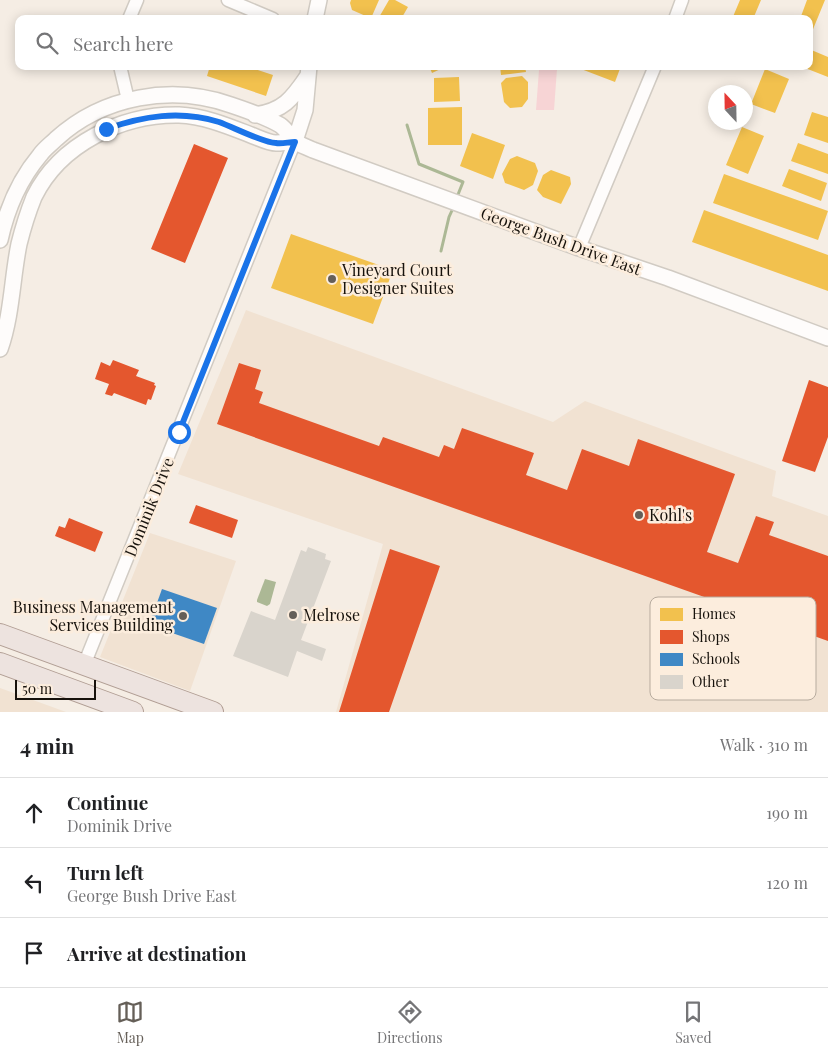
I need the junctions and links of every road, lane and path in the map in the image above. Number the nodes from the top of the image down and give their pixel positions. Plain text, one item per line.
1 (137, 0) edge
2 (228, 0) edge
3 (319, 0) edge
4 (682, 0) edge
5 (131, 15) edge
6 (264, 15) edge
7 (316, 15) edge
8 (676, 15) edge
9 (121, 70) edge
10 (653, 70) edge
11 (309, 71) edge
12 (128, 100) junction
13 (255, 115) junction
14 (295, 142) junction
15 (0, 240) edge
16 (19, 245) junction
17 (579, 248) junction
18 (828, 338) edge
19 (0, 348) edge
20 (0, 634) edge
21 (0, 663) edge
22 (84, 666) junction
23 (133, 712) edge
24 (213, 712) edge

1 - 5 street
2 - 6 street
3 - 7 street
4 - 8 street
9 - 12 street
10 - 17 street
11 - 13 street
11 - 14 street, Dominik Drive
12 - 13 street, George Bush Drive East
12 - 15 street, George Bush Drive East
13 - 14 street, George Bush Drive East
14 - 16 street, George Bush Drive East
14 - 17 street, George Bush Drive East
14 - 22 street, Dominik Drive
15 - 16 street
16 - 19 street, George Bush Drive East
17 - 18 street, George Bush Drive East
20 - 22 main road
21 - 23 main road
22 - 24 main road

